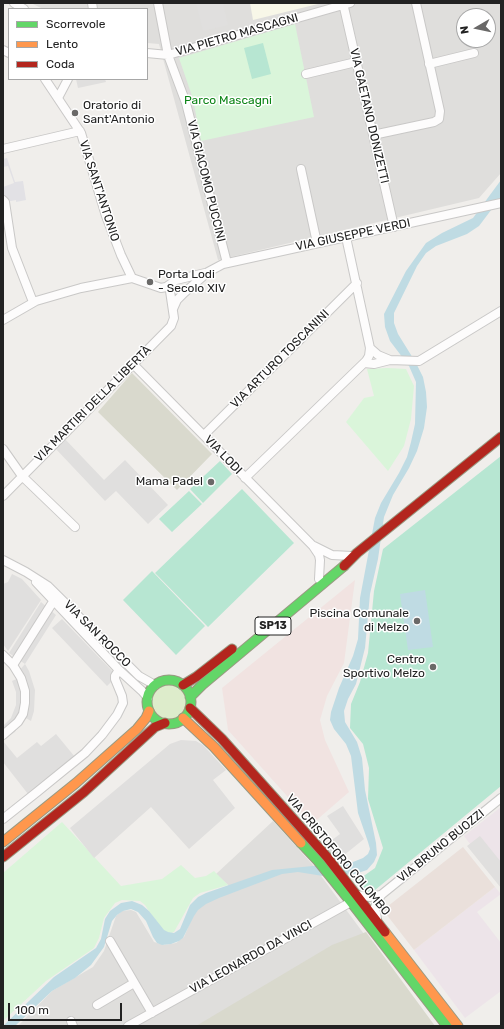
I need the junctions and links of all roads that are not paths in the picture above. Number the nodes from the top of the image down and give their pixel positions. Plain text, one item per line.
1 (158, 3) edge
2 (416, 3) edge
3 (346, 4) edge
4 (148, 53) edge
5 (474, 53) dead end
6 (168, 55) junction
7 (356, 62) junction
8 (429, 64) junction
9 (306, 74) dead end
10 (46, 80) edge
11 (67, 80) edge
12 (58, 98) junction
13 (80, 131) junction
14 (373, 135) junction
15 (3, 149) edge
16 (301, 170) dead end
17 (3, 200) edge
18 (499, 203) edge
19 (394, 227) junction
20 (346, 237) junction
21 (317, 243) junction
22 (226, 263) junction
23 (208, 272) junction
24 (132, 278) junction
25 (176, 281) junction
26 (357, 283) junction
27 (184, 293) junction
28 (33, 302) junction
29 (173, 309) junction
30 (501, 311) edge
31 (3, 320) edge
32 (368, 356) junction
33 (392, 360) junction
34 (133, 364) junction
35 (204, 435) junction
36 (501, 437) edge
37 (3, 449) edge
38 (22, 476) junction
39 (245, 478) junction
40 (3, 496) edge
41 (75, 527) dead end
42 (313, 546) junction
43 (355, 555) junction
44 (3, 560) edge
45 (319, 579) junction
46 (55, 598) junction
47 (3, 655) edge
48 (13, 665) junction
49 (121, 672) junction
50 (136, 672) junction
51 (183, 685) junction
52 (155, 686) junction
53 (190, 697) junction
54 (148, 698) junction
55 (190, 708) junction
56 (150, 711) junction
57 (184, 718) junction
58 (165, 723) junction
59 (3, 735) edge
60 (501, 798) edge
61 (3, 818) edge
62 (3, 842) edge
63 (3, 857) edge
64 (381, 895) junction
65 (354, 898) junction
66 (377, 920) junction
67 (110, 941) dead end
68 (134, 984) junction
69 (97, 1005) dead end
70 (152, 1013) junction
71 (128, 1026) edge
72 (446, 1026) edge
73 (458, 1026) edge

1 - 6 street, VIA GIACOMO PUCCINI
2 - 8 street
3 - 6 street, VIA PIETRO MASCAGNI
3 - 7 street, VIA GAETANO DONIZETTI
4 - 6 street, VIA PIETRO MASCAGNI
5 - 8 street
6 - 22 street, VIA GIACOMO PUCCINI
7 - 9 street
7 - 14 street, VIA GAETANO DONIZETTI
8 - 14 street
10 - 12 street
11 - 12 street
12 - 13 street
13 - 15 street, VIA SANT'ANTONIO
13 - 24 street, VIA SANT'ANTONIO
14 - 19 street, VIA GAETANO DONIZETTI
16 - 21 street
17 - 28 street
18 - 19 street, VIA GIUSEPPE VERDI
19 - 20 street, VIA GIUSEPPE VERDI
20 - 21 street, VIA GIUSEPPE VERDI
20 - 26 street
21 - 22 street, VIA GIUSEPPE VERDI
22 - 23 street, VIA GIUSEPPE VERDI
23 - 25 street
23 - 27 street
24 - 25 street
24 - 28 street
25 - 27 street
25 - 29 street
26 - 32 street
26 - 35 street, VIA ARTURO TOSCANINI
27 - 29 street
28 - 31 street
29 - 34 street, VIA MARTIRI DELLA LIBERTÀ
30 - 33 street
32 - 33 street
32 - 33 street
32 - 39 street
34 - 35 street, VIA LODI
34 - 38 street, VIA MARTIRI DELLA LIBERTÀ
35 - 39 street, VIA LODI
36 - 43 main road, SP13
37 - 38 street
38 - 40 street, VIA MARTIRI DELLA LIBERTÀ
38 - 41 street
39 - 42 street, VIA LODI
42 - 43 street, VIA LODI
42 - 45 street, VIA LODI
43 - 45 main road, SP13
43 - 53 main road, SP13
44 - 46 street, VIA SAN ROCCO
45 - 51 main road, SP13
46 - 48 street, VIA SAN ROCCO
46 - 49 street, VIA SAN ROCCO
46 - 50 street, VIA SAN ROCCO
47 - 48 street
48 - 59 street
49 - 50 street, VIA SAN ROCCO
49 - 54 street, VIA SAN ROCCO
49 - 61 street, VIA SAN ROCCO
50 - 52 street, VIA SAN ROCCO
51 - 52 main road
51 - 53 main road
52 - 54 main road
53 - 55 main road
54 - 56 main road
55 - 57 main road
55 - 65 main road, VIA CRISTOFORO COLOMBO
56 - 58 main road
56 - 62 main road
57 - 58 main road
57 - 65 main road, VIA CRISTOFORO COLOMBO
58 - 63 main road
60 - 64 street, VIA BRUNO BUOZZI
64 - 65 street
64 - 66 street
65 - 66 main road, VIA CRISTOFORO COLOMBO
65 - 70 street, VIA LEONARDO DA VINCI
65 - 72 main road, VIA CRISTOFORO COLOMBO
66 - 73 main road, VIA CRISTOFORO COLOMBO
67 - 68 street
68 - 69 street
68 - 70 street
70 - 71 street, VIA LEONARDO DA VINCI

